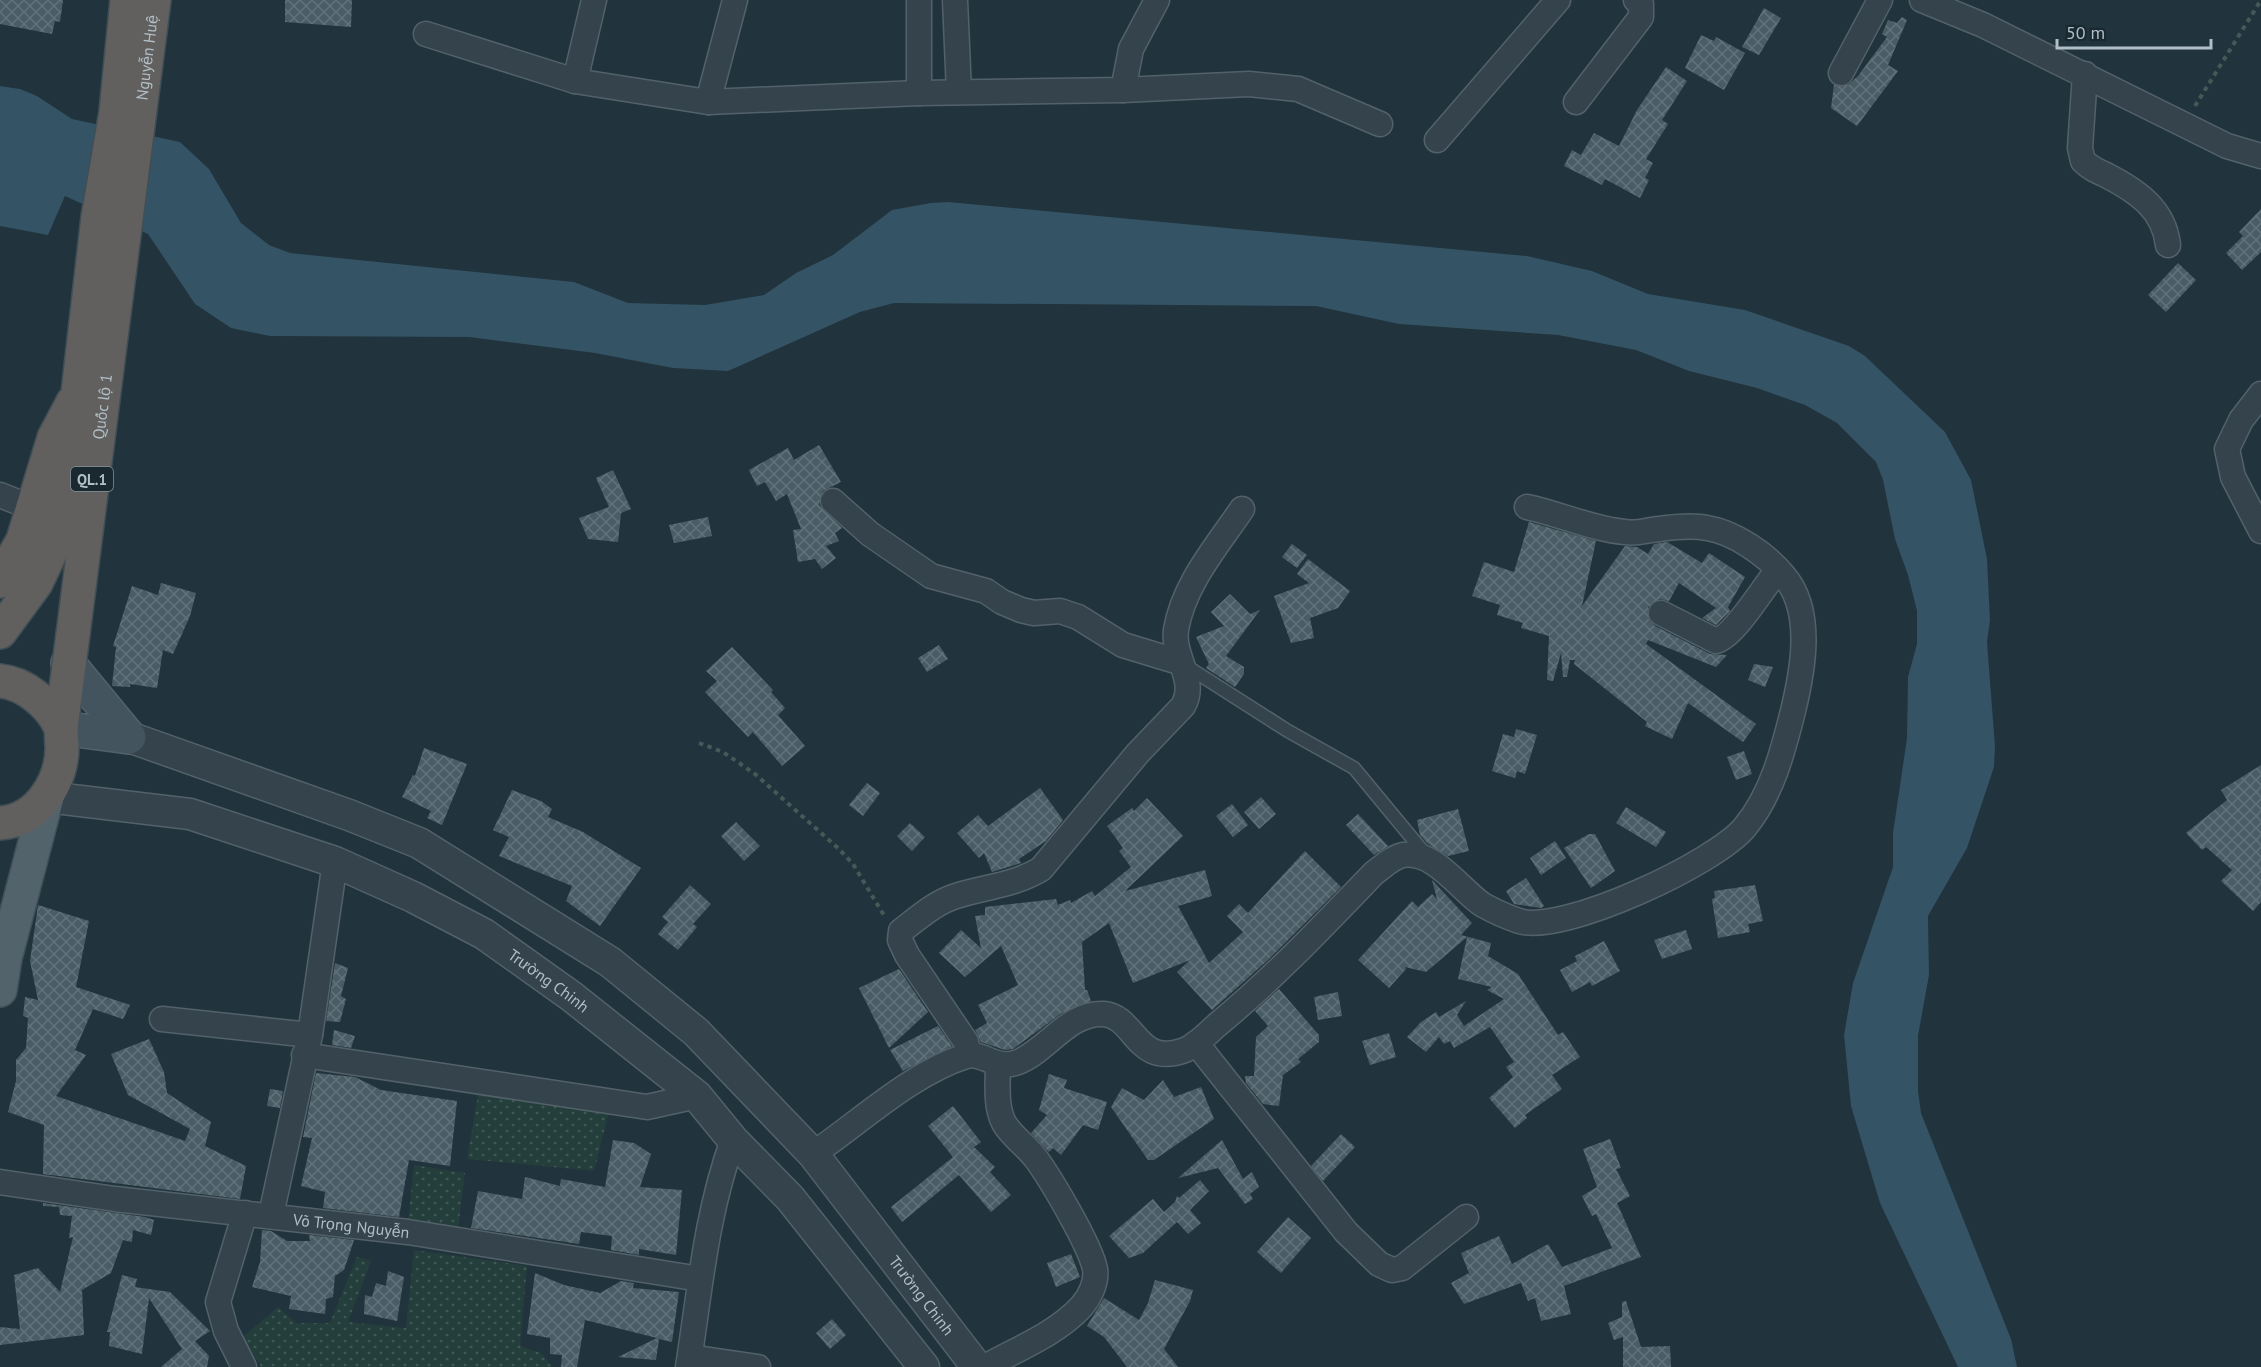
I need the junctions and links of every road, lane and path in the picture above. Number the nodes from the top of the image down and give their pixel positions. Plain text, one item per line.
1 (127, 0) edge
2 (154, 0) edge
3 (594, 0) edge
4 (735, 0) edge
5 (919, 0) edge
6 (955, 0) edge
7 (1157, 0) edge
8 (1558, 0) edge
9 (1636, 0) edge
10 (1880, 0) edge
11 (1922, 0) edge
12 (2261, 0) edge
13 (426, 34) dead end
14 (1841, 73) dead end
15 (2085, 74) junction
16 (575, 81) junction
17 (1123, 90) junction
18 (959, 92) junction
19 (919, 93) junction
20 (708, 102) junction
21 (1576, 102) dead end
22 (128, 114) junction
23 (1380, 124) dead end
24 (2184, 124) junction
25 (1437, 140) dead end
26 (2261, 156) edge
27 (111, 223) junction
28 (2168, 245) dead end
29 (78, 393) junction
30 (2261, 394) edge
31 (0, 495) edge
32 (833, 501) dead end
33 (1527, 507) dead end
34 (35, 509) junction
35 (1242, 509) dead end
36 (2261, 531) edge
37 (1778, 570) junction
38 (0, 580) edge
39 (1661, 613) dead end
40 (0, 632) edge
41 (1179, 662) junction
42 (68, 663) junction
43 (0, 681) edge
44 (61, 728) junction
45 (129, 737) junction
46 (699, 743) dead end
47 (47, 797) junction
48 (349, 815) junction
49 (2, 824) edge
50 (335, 862) junction
51 (1435, 865) junction
52 (901, 931) junction
53 (3, 953) edge
54 (0, 990) edge
55 (162, 1019) dead end
56 (1196, 1043) junction
57 (307, 1045) junction
58 (969, 1054) junction
59 (998, 1064) junction
60 (697, 1096) junction
61 (767, 1105) junction
62 (733, 1140) junction
63 (813, 1154) junction
64 (0, 1182) edge
65 (244, 1213) junction
66 (271, 1215) junction
67 (1466, 1217) dead end
68 (700, 1279) junction
69 (689, 1362) edge
70 (244, 1367) edge
71 (758, 1367) edge
72 (924, 1367) edge
73 (977, 1367) edge
74 (985, 1367) edge

1 - 22 highway, Nguyễn Huệ / QL.1
2 - 22 highway, Nguyễn Huệ / QL.1
3 - 16 street
4 - 20 street
5 - 19 street
6 - 18 street
7 - 17 street
8 - 25 street
9 - 21 street
10 - 14 street
11 - 15 street
12 - 24 path
13 - 16 street
15 - 24 street
15 - 28 street
16 - 20 street
17 - 18 street
17 - 23 street
18 - 19 street
19 - 20 street
22 - 27 highway, QL.1
24 - 26 street
27 - 29 highway, Quốc lộ 1 / QL.1
27 - 42 highway, Quốc lộ 1 / QL.1
29 - 34 highway
29 - 40 highway, Quốc lộ 1 / QL.1
30 - 36 street
31 - 34 street
32 - 41 street
33 - 37 street
34 - 38 highway
35 - 41 street
37 - 39 street
37 - 51 street
41 - 51 lane
41 - 52 street
42 - 44 highway, Quốc lộ 1 / QL.1
42 - 45 main road
43 - 44 highway
44 - 45 main road
44 - 47 highway, QL.1
45 - 48 street, Trường Chinh
46 - 52 path
47 - 49 highway, QL.1
47 - 50 street, Trường Chinh
47 - 53 main road
48 - 50 street
48 - 61 street, Trường Chinh
50 - 57 street
50 - 60 street, Trường Chinh
51 - 56 street
52 - 58 street
53 - 54 main road
55 - 57 street
56 - 59 street
56 - 67 street
57 - 60 street
57 - 66 street
58 - 59 street
58 - 63 street
59 - 74 street
60 - 62 street, Trường Chinh
61 - 62 street
61 - 63 street, Trường Chinh
62 - 68 street
62 - 72 street, Trường Chinh
63 - 73 street, Trường Chinh
64 - 65 street, Võ Trọng Nguyễn
65 - 66 street, Võ Trọng Nguyễn
65 - 70 street
66 - 68 street, Võ Trọng Nguyễn
68 - 69 street
69 - 71 street

